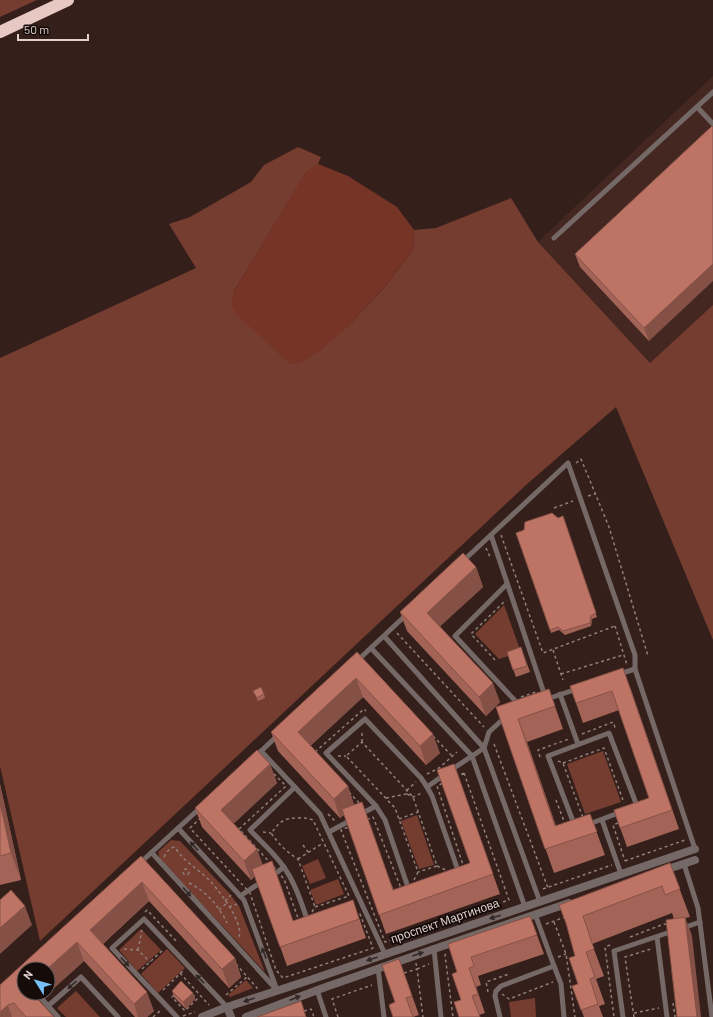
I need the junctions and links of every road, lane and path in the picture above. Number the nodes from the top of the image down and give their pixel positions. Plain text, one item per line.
1 (68, 0) edge
2 (0, 32) edge
3 (713, 92) edge
4 (697, 107) junction
5 (713, 124) edge
6 (554, 238) dead end
7 (570, 469) junction
8 (492, 538) junction
9 (491, 561) dead end
10 (457, 567) edge
11 (507, 584) junction
12 (502, 590) junction
13 (412, 609) edge
14 (617, 626) dead end
15 (384, 636) junction
16 (371, 648) junction
17 (552, 649) junction
18 (624, 654) dead end
19 (648, 656) dead end
20 (495, 660) dead end
21 (354, 664) edge
22 (634, 669) junction
23 (561, 674) junction
24 (615, 676) edge
25 (563, 680) dead end
26 (581, 687) edge
27 (538, 691) edge
28 (560, 694) junction
29 (546, 699) junction
30 (514, 700) junction
31 (540, 701) edge
32 (528, 706) edge
33 (522, 708) junction
34 (516, 711) edge
35 (369, 714) dead end
36 (511, 714) edge
37 (284, 729) edge
38 (430, 733) edge
39 (575, 736) junction
40 (618, 736) dead end
41 (578, 744) junction
42 (463, 747) junction
43 (484, 748) junction
44 (261, 751) junction
45 (314, 752) edge
46 (452, 756) junction
47 (472, 756) junction
48 (540, 757) dead end
49 (250, 761) edge
50 (426, 774) dead end
51 (421, 778) junction
52 (295, 787) junction
53 (345, 787) edge
54 (428, 788) junction
55 (407, 790) junction
56 (406, 794) junction
57 (413, 797) junction
58 (385, 798) junction
59 (556, 799) dead end
60 (206, 803) edge
61 (361, 804) edge
62 (624, 804) dead end
63 (376, 806) junction
64 (327, 812) dead end
65 (418, 812) junction
66 (373, 817) joint
67 (399, 819) junction
68 (583, 819) edge
69 (602, 820) junction
70 (337, 823) dead end
71 (619, 823) edge
72 (566, 827) edge
73 (178, 828) junction
74 (329, 832) junction
75 (686, 840) dead end
76 (175, 842) dead end
77 (323, 842) junction
78 (303, 845) dead end
79 (175, 847) junction
80 (695, 849) joint
81 (308, 852) junction
82 (152, 853) junction
83 (164, 858) dead end
84 (298, 858) junction
85 (696, 860) dead end
86 (626, 861) junction
87 (617, 864) junction
88 (684, 864) junction
89 (437, 866) junction
90 (284, 867) junction
91 (134, 869) edge
92 (621, 874) junction
93 (654, 874) edge
94 (459, 876) junction
95 (187, 881) dead end
96 (536, 892) junction
97 (240, 896) junction
98 (580, 899) edge
99 (540, 902) junction
100 (227, 903) junction
101 (528, 906) junction
102 (219, 910) junction
103 (145, 912) dead end
104 (535, 914) junction
105 (569, 916) edge
106 (316, 920) edge
107 (554, 921) junction
108 (700, 922) junction
109 (227, 924) dead end
110 (539, 926) junction
111 (235, 937) dead end
112 (657, 937) junction
113 (433, 938) junction
114 (179, 944) dead end
115 (168, 945) junction
116 (112, 948) junction
117 (652, 948) dead end
118 (434, 949) junction
119 (452, 952) edge
120 (385, 954) junction
121 (150, 962) junction
122 (188, 966) junction
123 (554, 966) junction
124 (378, 968) junction
125 (136, 974) junction
126 (180, 974) junction
127 (247, 977) dead end
128 (313, 979) junction
129 (486, 982) dead end
130 (553, 982) dead end
131 (195, 989) junction
132 (277, 990) junction
133 (317, 990) junction
134 (496, 991) junction
135 (191, 993) junction
136 (157, 996) junction
137 (44, 1001) edge
138 (228, 1003) junction
139 (48, 1006) junction
140 (210, 1006) dead end
141 (160, 1011) dead end
142 (304, 1011) edge
143 (660, 1013) dead end
144 (634, 1014) junction
145 (58, 1017) edge
146 (118, 1017) edge
147 (153, 1017) edge
148 (177, 1017) edge
149 (202, 1017) edge
150 (231, 1017) edge
151 (246, 1017) edge
152 (314, 1017) edge
153 (326, 1017) edge
154 (384, 1017) edge
155 (441, 1017) edge
156 (453, 1017) edge
157 (500, 1017) edge
158 (564, 1017) edge
159 (575, 1017) edge
160 (623, 1017) edge
161 (634, 1017) edge
162 (667, 1017) edge
163 (712, 1017) edge

1 - 2 highway
3 - 4 lane
4 - 5 lane
4 - 6 lane
7 - 8 lane
7 - 19 path
7 - 22 lane
8 - 9 path
8 - 10 lane
8 - 11 lane
8 - 17 path
11 - 12 lane
11 - 29 lane
12 - 20 path
12 - 30 lane
13 - 15 lane
14 - 17 path
15 - 16 lane
15 - 43 lane
16 - 21 lane
16 - 42 lane
17 - 23 path
18 - 23 path
22 - 24 lane
22 - 80 lane
23 - 25 path
26 - 28 lane
27 - 30 path
28 - 29 lane
28 - 39 lane
29 - 31 lane
30 - 33 lane
32 - 33 lane
33 - 34 lane
35 - 45 path
36 - 43 lane
37 - 44 lane
38 - 46 path
39 - 40 path
39 - 41 lane
39 - 48 path
41 - 69 lane
41 - 69 lane
42 - 46 path
42 - 47 lane
43 - 47 lane
43 - 96 lane
44 - 49 lane
44 - 52 lane
46 - 50 path
47 - 54 lane
47 - 101 lane
51 - 54 lane
51 - 55 path
51 - 63 lane
52 - 74 lane
52 - 90 lane
53 - 61 path
54 - 57 path
54 - 94 lane
55 - 56 path
55 - 57 path
55 - 58 path
56 - 57 path
56 - 58 path
57 - 65 path
58 - 67 path
59 - 72 path
60 - 73 lane
62 - 68 path
63 - 74 lane
63 - 94 lane
64 - 70 path
65 - 67 path
65 - 89 path
66 - 66 path
67 - 89 path
69 - 87 lane
71 - 86 path
73 - 82 lane
97 -> 73 lane
74 - 120 lane
75 - 86 path
76 - 79 path
77 - 81 path
77 - 84 path
77 - 84 path
78 - 81 path
79 - 83 path
79 - 100 path
80 - 92 street, проспект Мартинова
81 - 84 path
82 - 91 lane
82 -> 132 lane
85 - 88 street
86 - 87 path
87 - 92 lane
87 - 96 path
88 - 93 street
88 - 108 lane
89 - 94 path
90 - 97 lane
90 - 106 lane
92 - 99 street, проспект Мартинова
95 - 102 path
96 - 99 lane
132 -> 97 lane
98 - 104 street, проспект Мартинова
99 - 101 street, проспект Мартинова
100 - 102 path
100 - 111 path
101 - 104 street
101 -> 113 street, проспект Мартинова
102 - 109 path
103 - 114 path
104 - 110 lane
104 - 118 street, проспект Мартинова
105 - 107 path
107 - 110 path
107 - 159 path
108 - 112 lane
108 - 163 lane
110 - 123 lane
112 - 160 lane
112 - 162 lane
113 - 118 street
113 - 120 street, проспект Мартинова
115 - 116 lane
115 - 121 path
115 - 122 lane
116 - 121 path
116 -> 125 lane
117 - 144 path
124 -> 118 street, проспект Мартинова
118 - 155 lane
119 - 156 path
120 -> 128 street, проспект Мартинова
121 - 125 path
122 - 126 path
138 -> 122 lane
123 - 134 lane
123 - 158 lane
124 - 133 street, проспект Мартинова
124 - 154 lane
125 - 136 lane
126 - 131 path
126 - 136 path
127 - 138 path
128 - 132 street, проспект Мартинова
128 - 133 street
129 - 134 path
130 - 134 path
131 - 135 path
131 - 140 path
132 -> 138 street, проспект Мартинова
151 -> 133 street, проспект Мартинова
133 - 153 lane
134 - 157 lane
135 - 135 path
136 - 148 lane
137 - 139 lane
138 - 149 street, проспект Мартинова
138 - 150 street
139 - 145 lane
146 -> 139 lane
141 - 147 path
142 - 152 path
143 - 144 path
144 - 161 path

